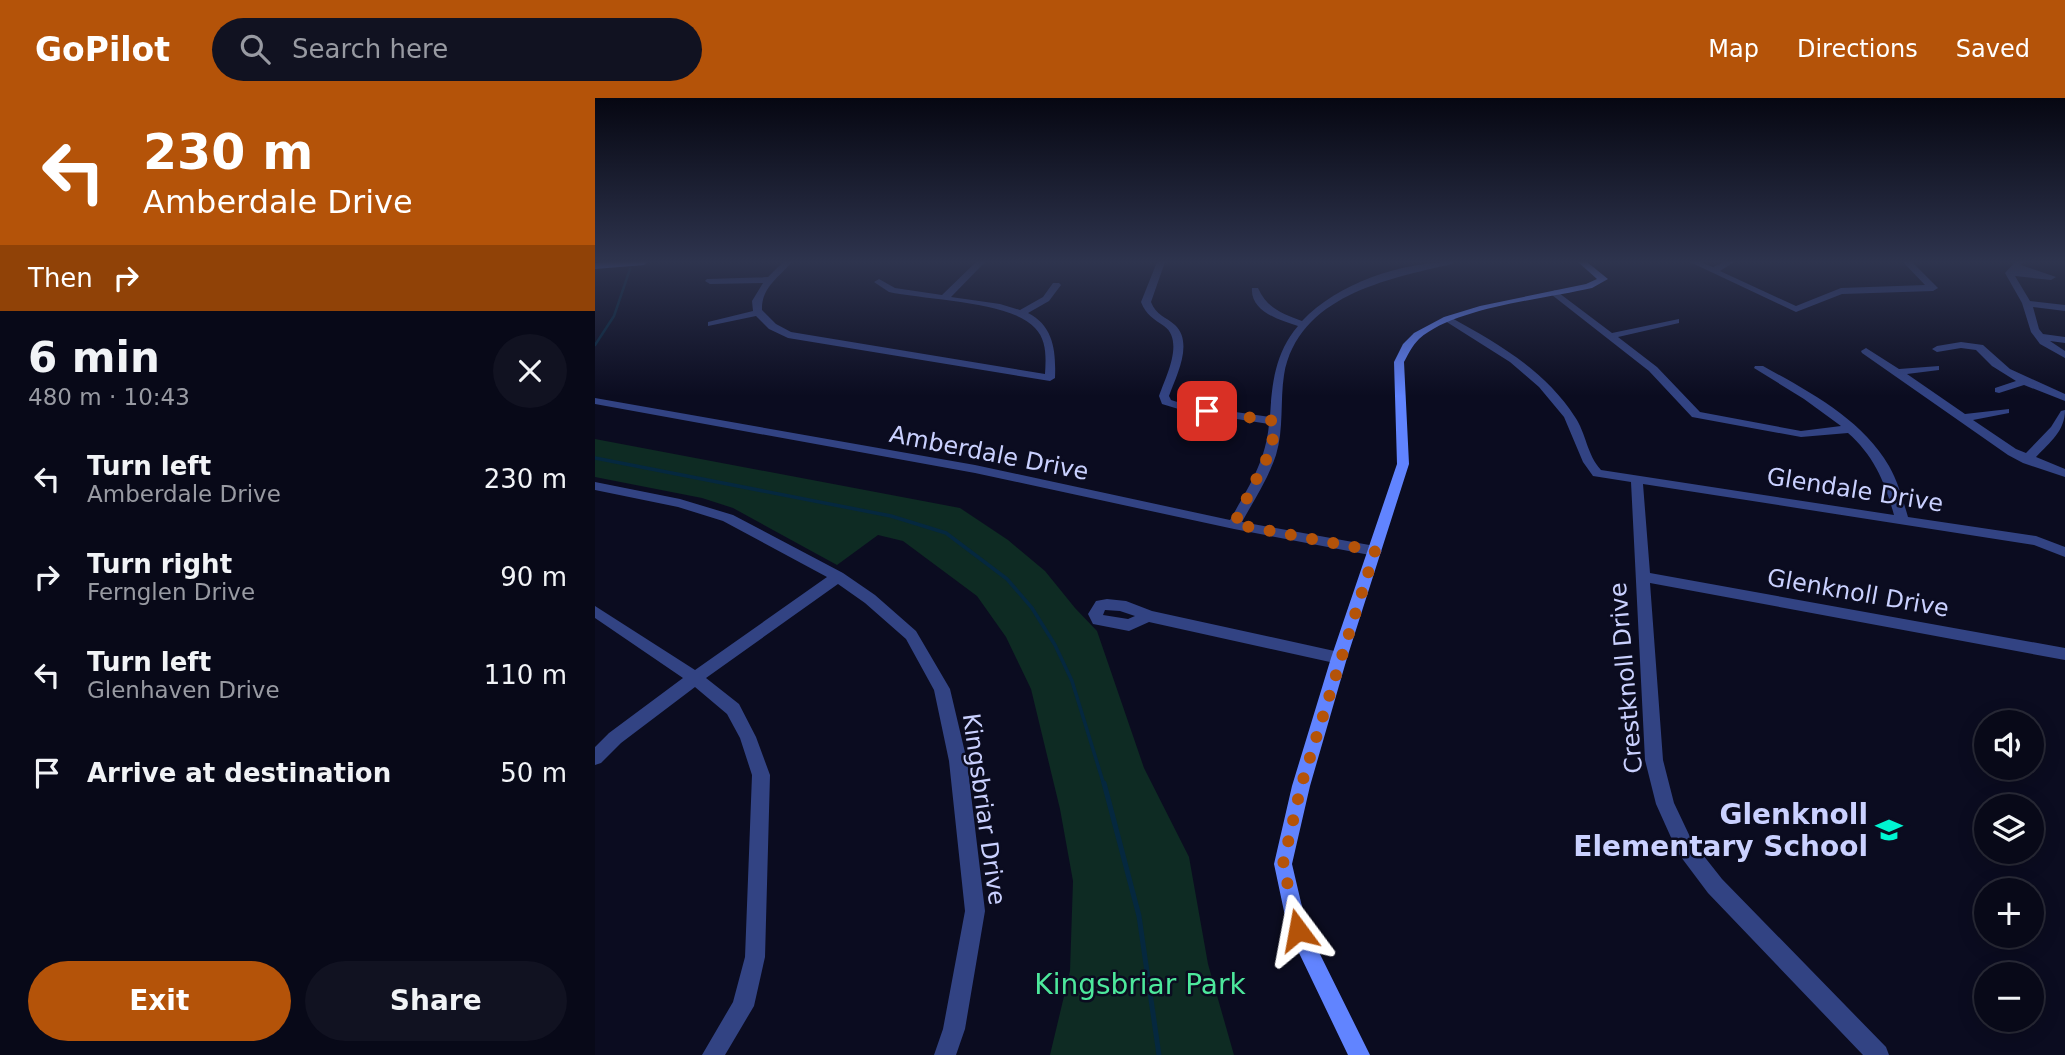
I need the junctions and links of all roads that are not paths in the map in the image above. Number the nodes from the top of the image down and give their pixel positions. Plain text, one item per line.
1 (758, 307) edge
2 (1004, 307) edge
3 (1032, 307) edge
4 (1149, 307) edge
5 (1264, 307) edge
6 (1326, 307) edge
7 (1492, 307) edge
8 (1572, 307) edge
9 (2028, 307) edge
10 (757, 313) junction
11 (1021, 313) junction
12 (1447, 319) junction
13 (1676, 321) dead end
14 (711, 324) dead end
15 (1304, 325) junction
16 (1611, 337) junction
17 (2039, 337) junction
18 (2065, 342) edge
19 (2052, 348) junction
20 (1937, 349) dead end
21 (1865, 351) dead end
22 (2065, 355) edge
23 (1759, 368) dead end
24 (1935, 368) dead end
25 (1898, 372) junction
26 (2026, 381) junction
27 (1999, 390) dead end
28 (2065, 398) edge
29 (595, 401) edge
30 (2005, 411) dead end
31 (2065, 413) edge
32 (1963, 418) junction
33 (1274, 421) junction
34 (1849, 429) junction
35 (2061, 430) edge
36 (2027, 460) junction
37 (2065, 473) edge
38 (1637, 480) junction
39 (595, 486) edge
40 (1903, 521) junction
41 (1234, 524) junction
42 (1375, 551) junction
43 (2065, 552) edge
44 (838, 577) junction
45 (1643, 577) junction
46 (596, 613) edge
47 (1148, 616) dead end
48 (2065, 654) edge
49 (1339, 658) junction
50 (695, 678) junction
51 (595, 758) edge
52 (713, 1055) edge
53 (945, 1055) edge
54 (1359, 1055) edge
55 (1878, 1055) edge

1 - 10 street
2 - 11 street
3 - 11 street
4 - 33 street
5 - 15 street
6 - 15 street
7 - 12 street
8 - 16 street
9 - 17 street
10 - 11 street
10 - 14 street
12 - 38 street
12 - 42 street
13 - 16 street
15 - 33 street
16 - 34 street
17 - 18 street
17 - 19 street
18 - 19 street
19 - 22 street
20 - 26 street
21 - 25 street
23 - 34 street
24 - 25 street
25 - 32 street
26 - 27 street
26 - 28 street
29 - 41 street, Amberdale Drive
30 - 32 street
31 - 35 street
32 - 36 street
33 - 41 street
34 - 40 street
35 - 36 street
36 - 37 street
38 - 40 street, Glendale Drive
38 - 45 street, Crestknoll Drive
39 - 44 street, Kingsbriar Drive
40 - 43 street, Glendale Drive
41 - 42 street, Amberdale Drive
42 - 49 street
44 - 50 street
44 - 53 street, Kingsbriar Drive
45 - 48 street, Glenknoll Drive
45 - 55 street, Crestknoll Drive
46 - 50 street
47 - 49 street
49 - 54 street
50 - 51 street
50 - 52 street

